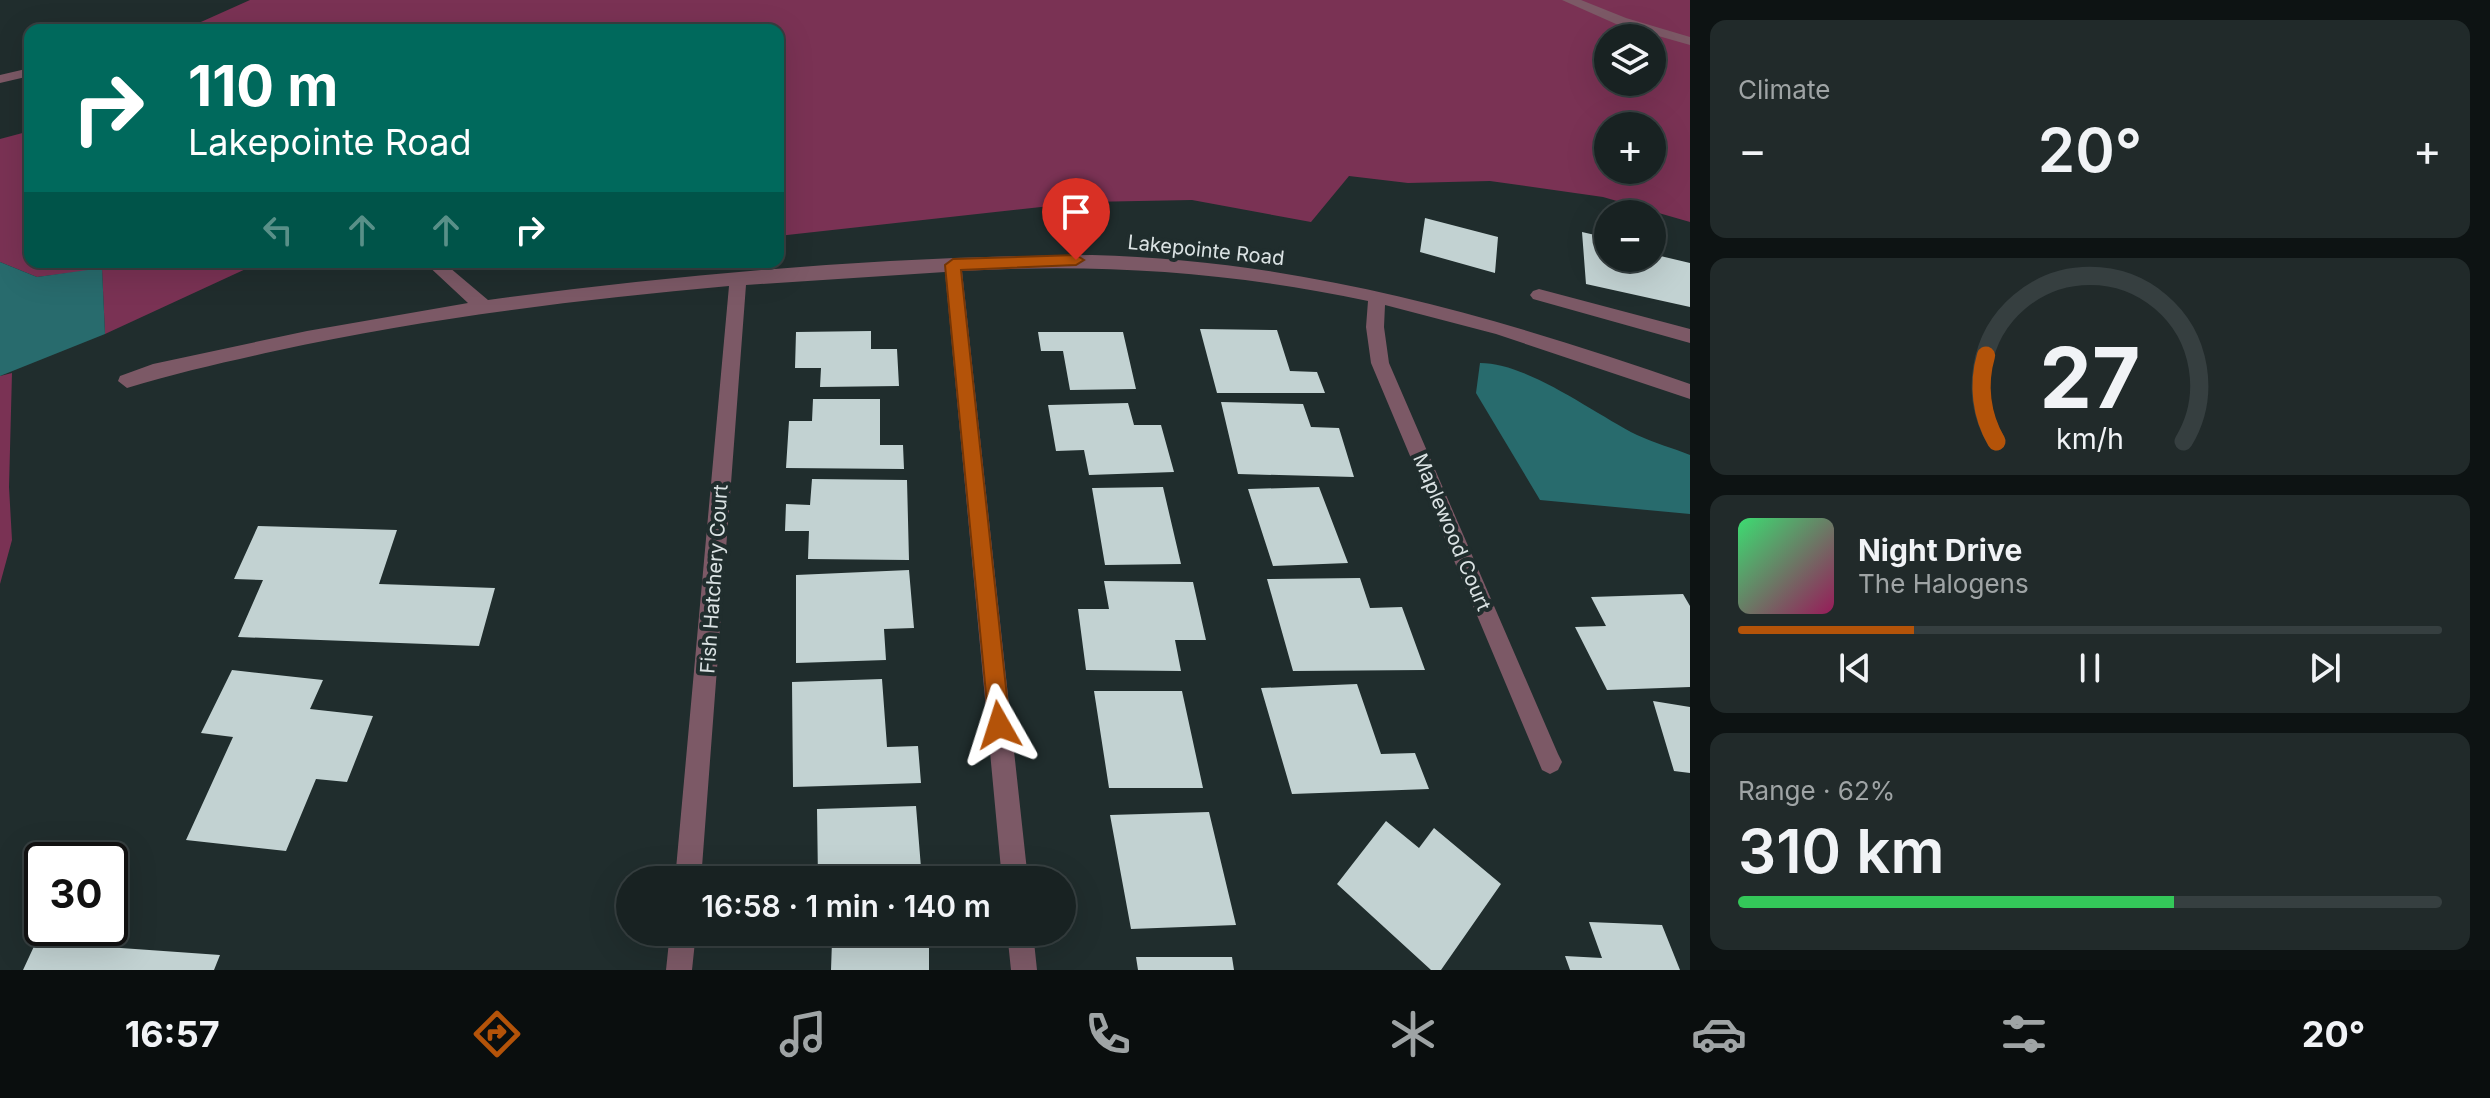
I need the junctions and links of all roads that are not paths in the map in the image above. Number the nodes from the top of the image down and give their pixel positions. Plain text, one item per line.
1 (1569, 0) edge
2 (1690, 41) edge
3 (24, 73) edge
4 (0, 79) edge
5 (953, 265) junction
6 (439, 268) edge
7 (738, 278) junction
8 (1539, 295) dead end
9 (1377, 297) junction
10 (485, 307) junction
11 (1690, 336) edge
12 (127, 381) dead end
13 (1690, 392) edge
14 (1550, 762) dead end
15 (689, 866) edge
16 (1014, 866) edge
17 (682, 946) edge
18 (1021, 946) edge
19 (679, 970) edge
20 (1024, 970) edge

1 - 2 street
3 - 4 street
5 - 7 street, Lakepointe Road
5 - 9 street, Lakepointe Road
5 - 16 street
6 - 10 street
7 - 10 street, Lakepointe Road
7 - 15 street, Fish Hatchery Court
8 - 11 street
9 - 13 street, Lakepointe Road
9 - 14 street, Maplewood Court
10 - 12 street
17 - 19 street
18 - 20 street

